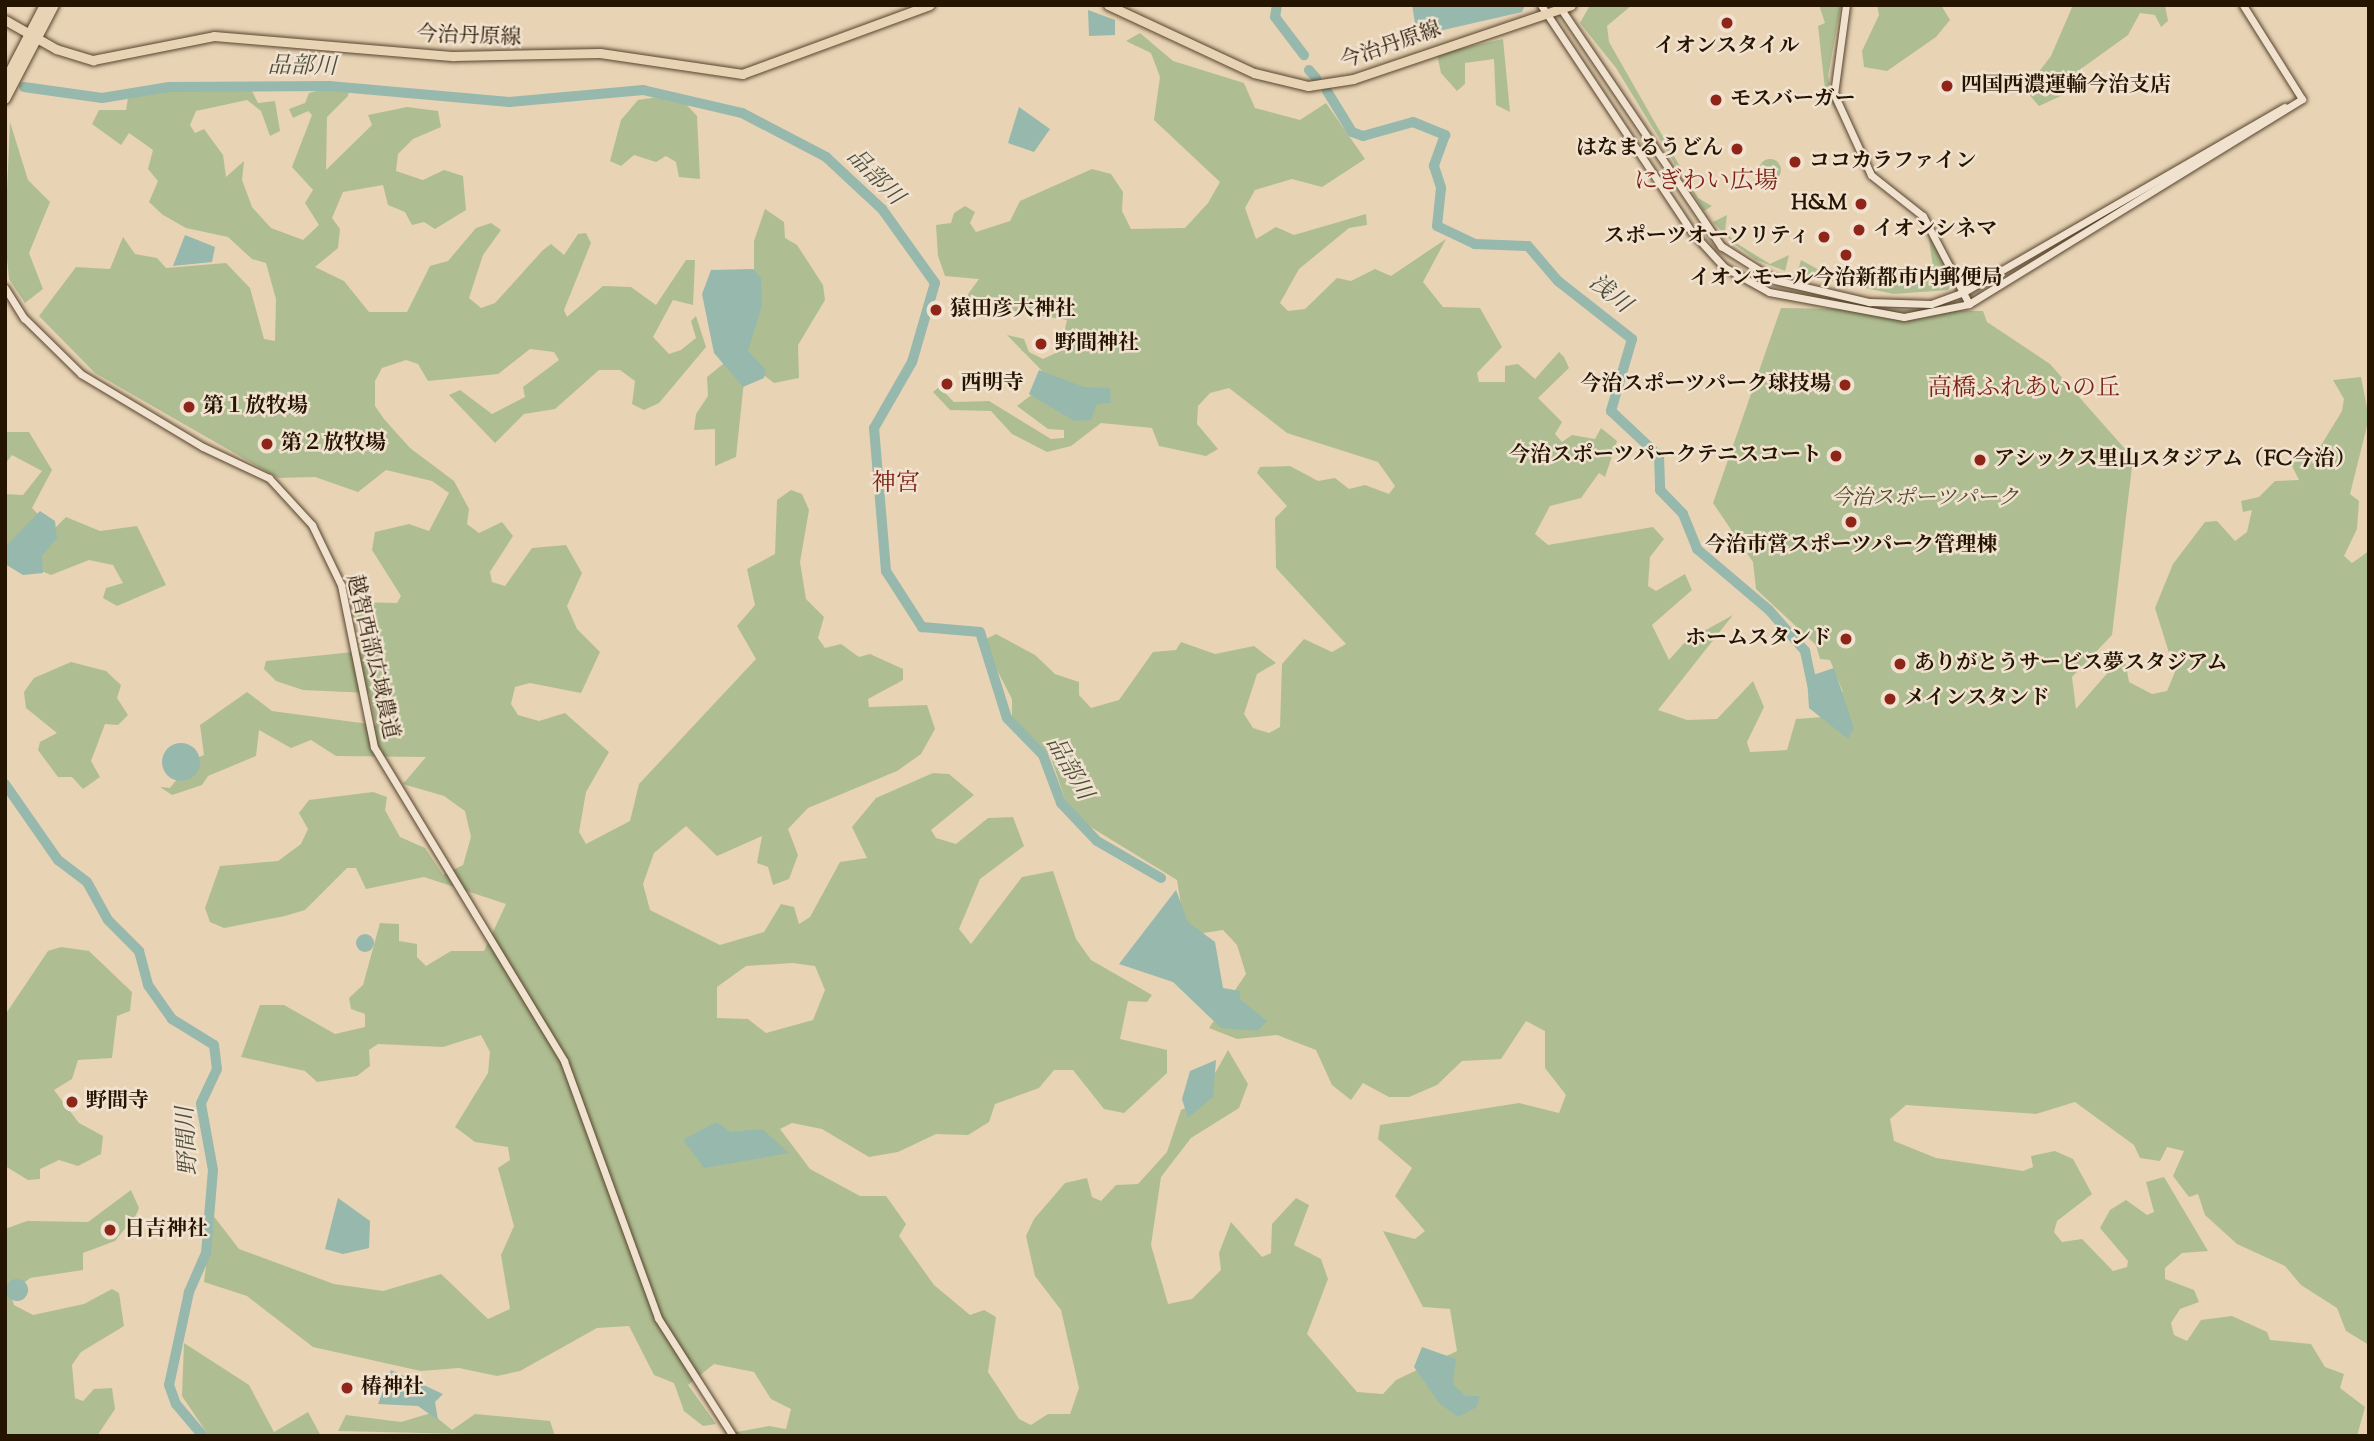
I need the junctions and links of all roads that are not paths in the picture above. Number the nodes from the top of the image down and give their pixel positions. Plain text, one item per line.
1 (46, 5) edge
2 (54, 5) edge
3 (930, 5) edge
4 (1108, 5) edge
5 (1541, 5) edge
6 (1571, 5) edge
7 (1846, 5) edge
8 (2243, 5) edge
9 (1559, 7) edge
10 (1549, 17) junction
11 (5, 20) edge
12 (34, 37) junction
13 (5, 82) edge
14 (5, 99) edge
15 (2302, 99) junction
16 (5, 288) edge
17 (1964, 292) junction
18 (1969, 304) junction
19 (733, 1436) edge

1 - 12 highway
2 - 12 highway
3 - 12 main road, 今治丹原線
4 - 10 main road, 今治丹原線
5 - 10 street
6 - 9 main road, 今治丹原線
7 - 17 street
8 - 15 street
9 - 10 main road, 今治丹原線
9 - 17 street
10 - 18 street
11 - 12 main road, 今治丹原線
12 - 13 highway
12 - 14 highway
15 - 17 street
15 - 18 street
16 - 19 street, 越智西部広域農道
17 - 18 street

